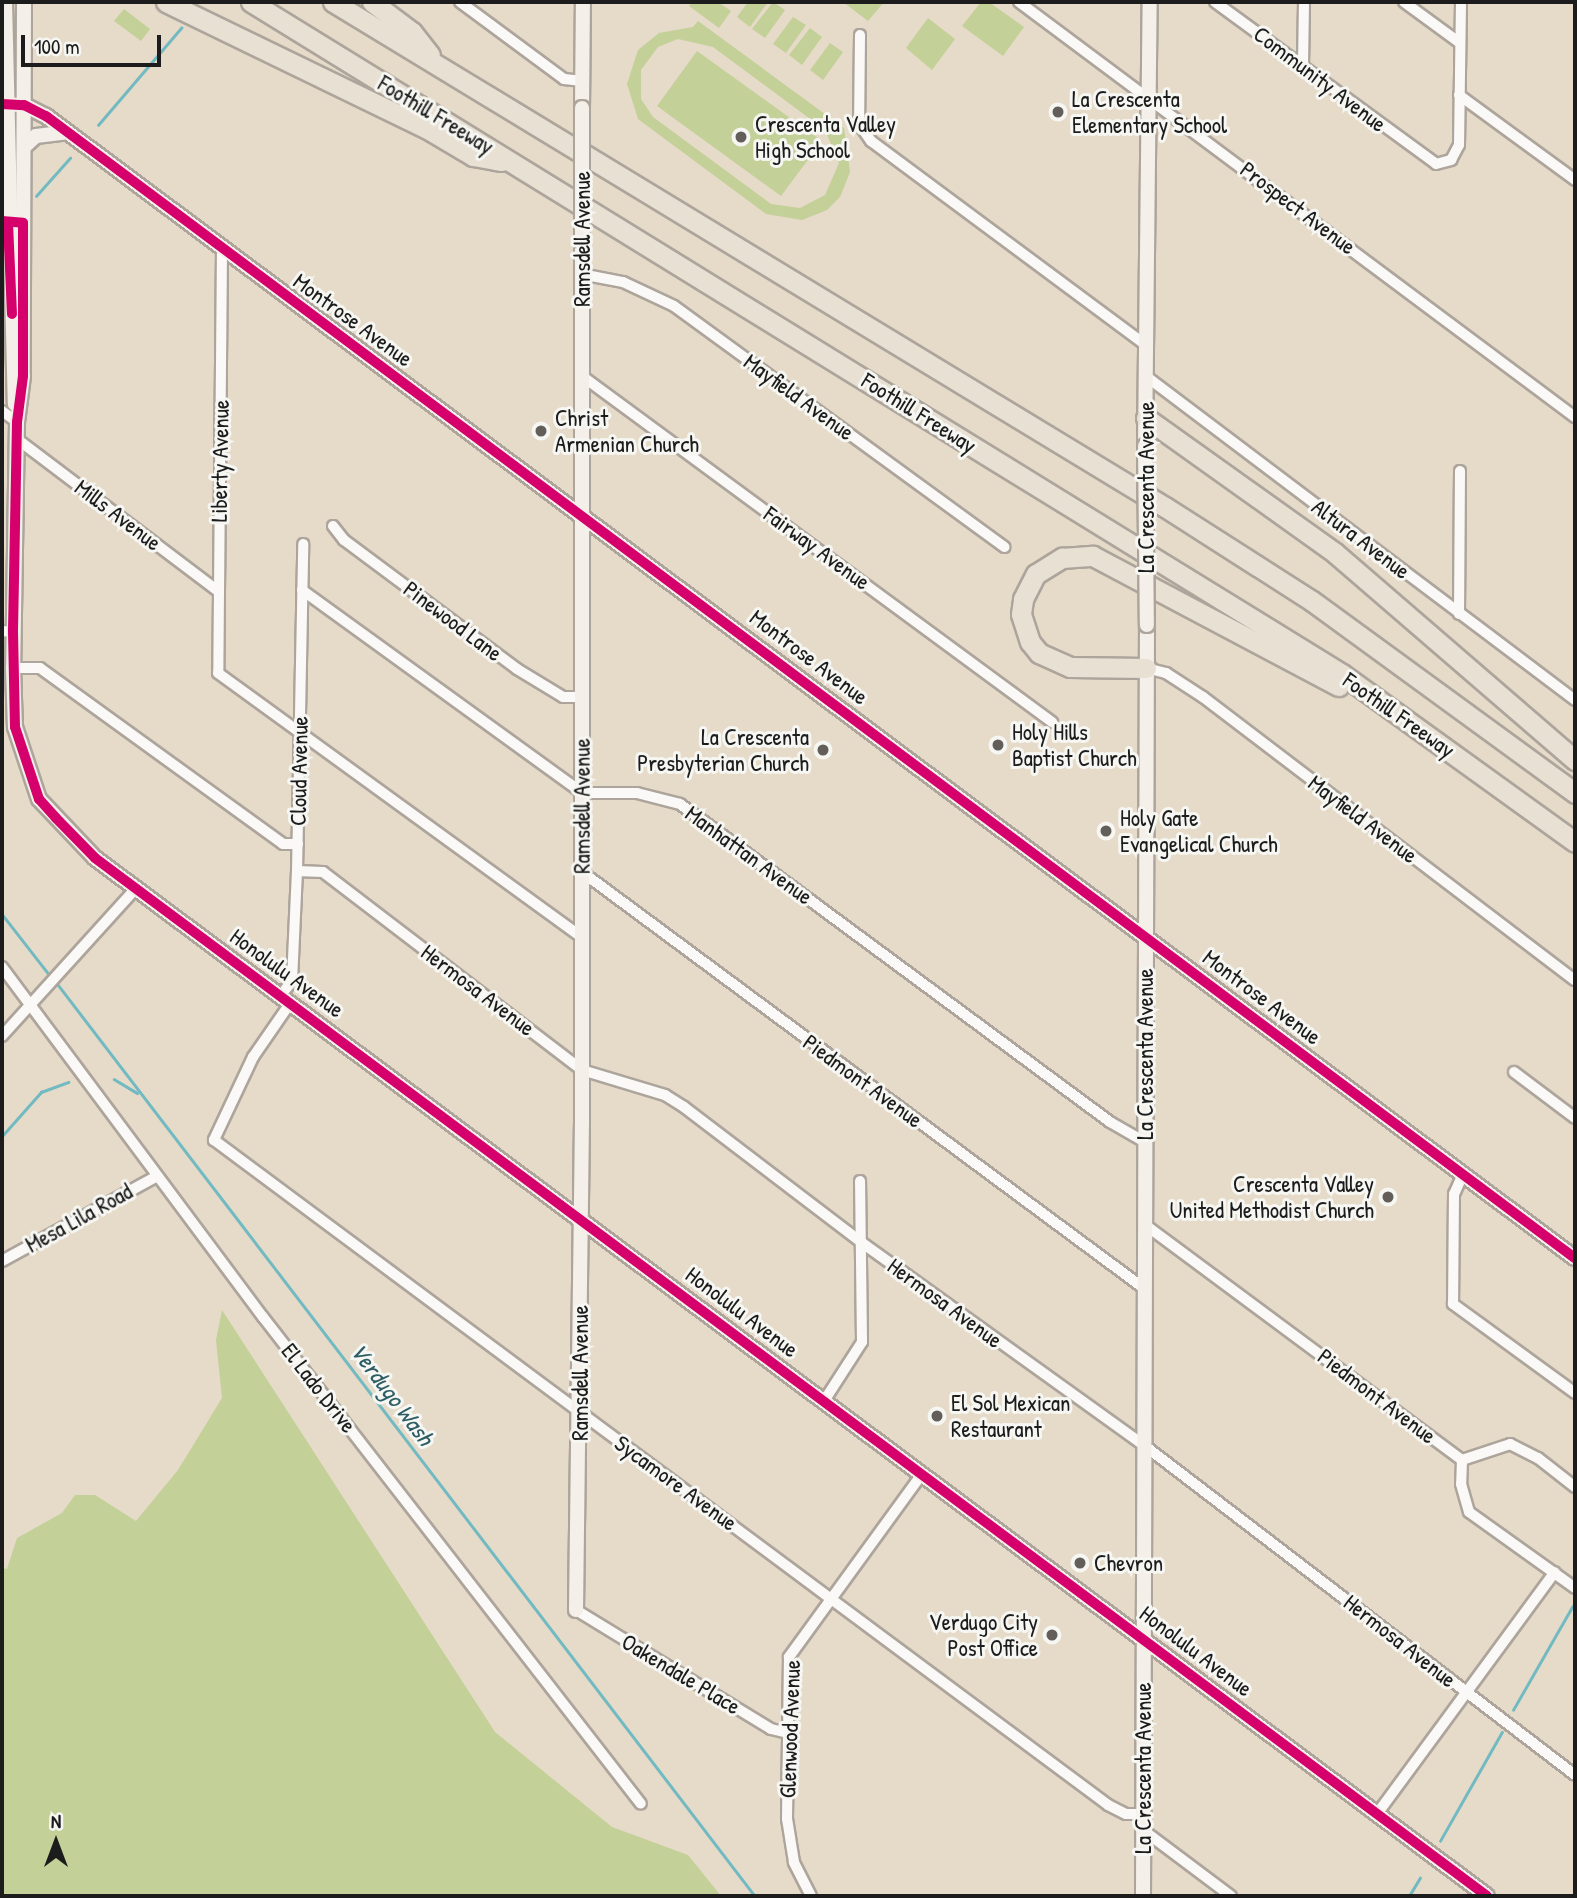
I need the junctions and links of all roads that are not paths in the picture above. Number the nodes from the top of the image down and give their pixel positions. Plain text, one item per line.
1 (166, 2) edge
2 (251, 2) edge
3 (333, 2) edge
4 (372, 2) edge
5 (460, 2) edge
6 (583, 2) edge
7 (1019, 2) edge
8 (1150, 2) edge
9 (1215, 2) edge
10 (1304, 2) edge
11 (1404, 2) edge
12 (1461, 2) edge
13 (13, 7) edge
14 (860, 35) dead end
15 (1460, 43) junction
16 (3, 49) edge
17 (437, 64) junction
18 (1303, 66) junction
19 (583, 81) junction
20 (1459, 95) junction
21 (1149, 98) junction
22 (12, 104) edge
23 (67, 132) junction
24 (24, 147) junction
25 (517, 164) junction
26 (1575, 180) edge
27 (11, 223) edge
28 (222, 248) junction
29 (581, 274) junction
30 (1147, 346) junction
31 (582, 376) junction
32 (1147, 377) junction
33 (2, 411) edge
34 (1575, 416) edge
35 (1146, 418) junction
36 (18, 422) junction
37 (17, 439) junction
38 (1460, 471) dead end
39 (580, 513) junction
40 (333, 526) dead end
41 (303, 544) dead end
42 (1004, 547) dead end
43 (302, 590) junction
44 (218, 591) junction
45 (1459, 614) junction
46 (7, 632) edge
47 (13, 668) junction
48 (1146, 668) junction
49 (582, 698) junction
50 (1575, 700) edge
51 (1052, 722) dead end
52 (1423, 731) junction
53 (299, 733) junction
54 (1575, 760) edge
55 (582, 793) junction
56 (1575, 793) edge
57 (1575, 842) edge
58 (298, 844) junction
59 (298, 871) junction
60 (582, 872) junction
61 (136, 888) junction
62 (1144, 933) junction
63 (581, 937) junction
64 (2, 967) edge
65 (1575, 980) edge
66 (286, 999) junction
67 (31, 1005) junction
68 (2, 1037) edge
69 (582, 1070) junction
70 (1514, 1072) dead end
71 (1575, 1118) edge
72 (214, 1140) joint
73 (1145, 1142) junction
74 (1463, 1174) junction
75 (157, 1176) junction
76 (860, 1181) dead end
77 (580, 1216) junction
78 (1144, 1224) junction
79 (861, 1242) junction
80 (1575, 1258) edge
81 (2, 1261) edge
82 (1145, 1289) junction
83 (1575, 1393) edge
84 (824, 1401) junction
85 (580, 1412) junction
86 (1145, 1446) junction
87 (1462, 1460) junction
88 (922, 1475) junction
89 (1575, 1487) edge
90 (1555, 1572) junction
91 (1575, 1588) edge
92 (830, 1596) junction
93 (576, 1610) joint
94 (1143, 1638) junction
95 (1466, 1692) junction
96 (788, 1733) junction
97 (1575, 1775) edge
98 (641, 1804) dead end
99 (1143, 1814) junction
100 (1377, 1814) junction
101 (1143, 1830) junction
102 (811, 1896) edge
103 (1143, 1896) edge
104 (1231, 1896) edge
105 (1488, 1896) edge

1 - 25 highway
2 - 25 highway, Foothill Freeway
3 - 17 highway, Foothill Freeway
4 - 17 highway
5 - 19 street
6 - 19 street, Ramsdell Avenue
7 - 21 street, Prospect Avenue
8 - 21 street, La Crescenta Avenue
9 - 18 street, Community Avenue
10 - 18 street
11 - 15 street
12 - 15 street
13 - 16 street
13 - 22 street
14 - 30 street
15 - 20 street
16 - 22 street
17 - 56 highway, Foothill Freeway
18 - 20 street, Community Avenue
19 - 29 street, Ramsdell Avenue, bridge
20 - 26 street
21 - 30 street, La Crescenta Avenue
21 - 34 street, Prospect Avenue
22 - 23 street, Montrose Avenue
22 - 24 street
22 - 27 street
23 - 24 street
23 - 28 street, Montrose Avenue
24 - 27 street
25 - 52 highway, Foothill Freeway
27 - 36 street, Honolulu Avenue
28 - 39 street, Montrose Avenue
28 - 44 street, Liberty Avenue
29 - 31 street, Ramsdell Avenue
29 - 42 street, Mayfield Avenue
30 - 32 street, La Crescenta Avenue
31 - 39 street, Ramsdell Avenue
31 - 51 street, Fairway Avenue
32 - 35 street, La Crescenta Avenue
32 - 45 street, Altura Avenue
33 - 36 street
35 - 48 street, La Crescenta Avenue, bridge
35 - 54 highway
36 - 37 street, Honolulu Avenue
37 - 44 street, Mills Avenue
37 - 46 street, Honolulu Avenue
38 - 45 street
39 - 49 street, Ramsdell Avenue
39 - 62 street, Montrose Avenue
40 - 49 street, Pinewood Lane
41 - 43 street, Cloud Avenue
43 - 53 street, Cloud Avenue
43 - 55 street
44 - 53 street, Liberty Avenue
45 - 50 street, Altura Avenue
46 - 47 street, Honolulu Avenue
47 - 58 street
47 - 61 street, Honolulu Avenue
48 - 52 highway
48 - 62 street, La Crescenta Avenue
48 - 65 street, Mayfield Avenue
49 - 55 street, Ramsdell Avenue
52 - 57 highway, Foothill Freeway
53 - 58 street, Cloud Avenue
53 - 63 street
55 - 60 street, Ramsdell Avenue
55 - 73 street, Manhattan Avenue
58 - 59 street, Cloud Avenue
59 - 66 street, Cloud Avenue
59 - 69 street, Hermosa Avenue
60 - 63 street, Ramsdell Avenue
60 - 82 street, Piedmont Avenue
61 - 66 street, Honolulu Avenue
61 - 67 street
62 - 73 street, La Crescenta Avenue
62 - 74 street, Montrose Avenue
63 - 69 street, Ramsdell Avenue
64 - 67 street, El Lado Drive
66 - 72 street, Cloud Avenue
66 - 77 street, Honolulu Avenue
67 - 68 street
67 - 75 street, El Lado Drive
69 - 77 street, Ramsdell Avenue
69 - 79 street, Hermosa Avenue
70 - 71 street
72 - 85 street, Sycamore Avenue
73 - 78 street, La Crescenta Avenue
74 - 80 street, Montrose Avenue
74 - 83 street
75 - 81 street, Mesa Lila Road
75 - 98 street, El Lado Drive
76 - 79 street
77 - 84 street, Honolulu Avenue
77 - 85 street, Ramsdell Avenue
78 - 82 street, La Crescenta Avenue
78 - 87 street, Piedmont Avenue
79 - 84 street
79 - 86 street, Hermosa Avenue
82 - 86 street, La Crescenta Avenue
84 - 88 street, Honolulu Avenue
85 - 92 street, Sycamore Avenue
85 - 93 street, Ramsdell Avenue
86 - 94 street, La Crescenta Avenue
86 - 95 street, Hermosa Avenue
87 - 89 street
87 - 90 street
88 - 92 street, Glenwood Avenue
88 - 94 street, Honolulu Avenue
90 - 91 street
90 - 95 street
92 - 96 street, Glenwood Avenue
92 - 99 street, Sycamore Avenue
93 - 96 street, Oakendale Place
94 - 99 street, La Crescenta Avenue
94 - 100 street, Honolulu Avenue
95 - 97 street, Hermosa Avenue
95 - 100 street
96 - 102 street, Glenwood Avenue
99 - 101 street, La Crescenta Avenue
100 - 105 street, Honolulu Avenue
101 - 103 street, La Crescenta Avenue
101 - 104 street

